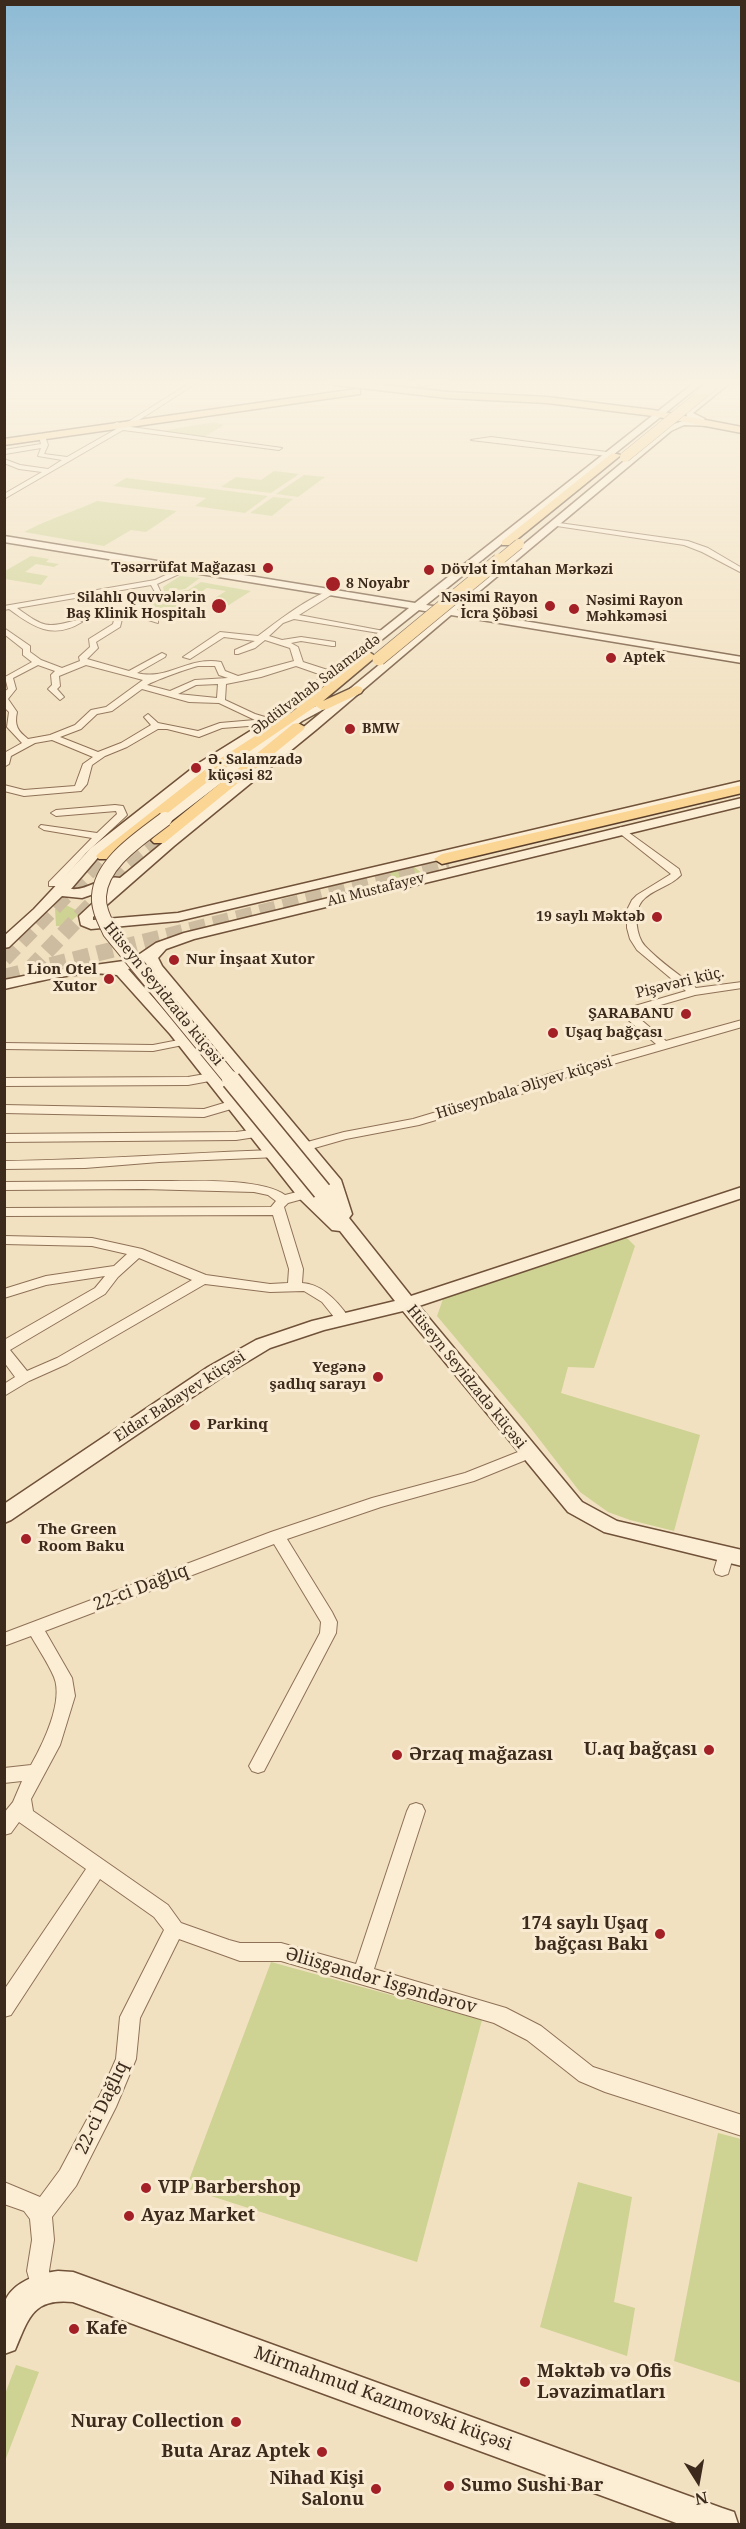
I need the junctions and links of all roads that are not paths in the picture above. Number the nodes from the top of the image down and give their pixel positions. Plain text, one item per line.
1 (553, 500) edge
2 (559, 500) edge
3 (573, 500) edge
4 (579, 500) edge
5 (543, 513) junction
6 (531, 516) junction
7 (555, 519) junction
8 (542, 532) junction
9 (7, 537) edge
10 (517, 537) junction
11 (185, 568) junction
12 (741, 571) edge
13 (153, 583) junction
14 (328, 592) junction
15 (433, 594) junction
16 (67, 597) junction
17 (466, 599) junction
18 (419, 605) junction
19 (79, 606) dead end
20 (8, 608) edge
21 (128, 610) junction
22 (448, 614) junction
23 (407, 615) junction
24 (495, 615) junction
25 (515, 615) junction
26 (291, 617) junction
27 (155, 621) dead end
28 (526, 621) junction
29 (78, 622) dead end
30 (4, 630) edge
31 (385, 632) junction
32 (261, 638) junction
33 (285, 642) junction
34 (658, 642) junction
35 (332, 644) dead end
36 (693, 644) junction
37 (238, 652) dead end
38 (741, 654) edge
39 (162, 655) dead end
40 (187, 657) dead end
41 (374, 657) junction
42 (741, 660) edge
43 (38, 662) junction
44 (85, 662) junction
45 (297, 663) junction
46 (62, 671) junction
47 (130, 674) junction
48 (333, 674) junction
49 (7, 676) edge
50 (150, 679) junction
51 (238, 680) junction
52 (222, 682) junction
53 (140, 686) junction
54 (356, 690) junction
55 (171, 695) junction
56 (60, 697) dead end
57 (4, 699) edge
58 (221, 701) junction
59 (322, 706) junction
60 (297, 715) junction
61 (148, 717) dead end
62 (271, 723) junction
63 (156, 726) junction
64 (52, 737) junction
65 (250, 740) junction
66 (27, 743) junction
67 (238, 752) junction
68 (222, 754) junction
69 (101, 756) junction
70 (5, 758) edge
71 (741, 787) edge
72 (4, 788) edge
73 (741, 796) edge
74 (192, 797) junction
75 (741, 802) edge
76 (56, 813) dead end
77 (122, 815) junction
78 (137, 818) junction
79 (44, 827) dead end
80 (621, 830) junction
81 (100, 836) junction
82 (159, 840) tunnel mouth
83 (104, 856) tunnel mouth
84 (442, 863) junction
85 (133, 872) junction
86 (346, 876) junction
87 (59, 884) junction
88 (366, 892) junction
89 (39, 912) junction
90 (86, 916) junction
91 (4, 944) edge
92 (154, 951) junction
93 (94, 970) junction
94 (133, 982) junction
95 (168, 983) junction
96 (9, 984) edge
97 (741, 985) edge
98 (694, 992) junction
99 (202, 1023) junction
100 (741, 1023) edge
101 (179, 1036) junction
102 (4, 1046) edge
103 (664, 1046) junction
104 (211, 1077) junction
105 (4, 1082) edge
106 (234, 1104) junction
107 (4, 1109) edge
108 (258, 1133) junction
109 (4, 1138) edge
110 (304, 1147) junction
111 (274, 1154) junction
112 (4, 1165) edge
113 (4, 1186) edge
114 (741, 1192) edge
115 (318, 1194) junction
116 (281, 1206) junction
117 (4, 1212) edge
118 (4, 1240) edge
119 (359, 1245) junction
120 (137, 1252) junction
121 (117, 1270) junction
122 (203, 1279) junction
123 (295, 1286) junction
124 (4, 1294) edge
125 (407, 1304) junction
126 (343, 1319) junction
127 (4, 1347) edge
128 (4, 1351) edge
129 (24, 1378) junction
130 (4, 1391) edge
131 (528, 1453) junction
132 (4, 1515) edge
133 (277, 1536) junction
134 (730, 1561) edge
135 (35, 1628) junction
136 (4, 1640) edge
137 (258, 1766) dead end
138 (36, 1772) junction
139 (4, 1776) edge
140 (22, 1805) junction
141 (416, 1811) dead end
142 (4, 1827) edge
143 (98, 1868) junction
144 (174, 1929) junction
145 (363, 1974) junction
146 (4, 2008) edge
147 (741, 2126) edge
148 (4, 2193) edge
149 (41, 2214) junction
150 (42, 2288) junction
151 (4, 2339) edge
152 (722, 2524) edge

1 - 6 main road, Əbdülvahab Salamzadə
2 - 5 main road, Əbdülvahab Salamzadə
3 - 7 main road, Əbdülvahab Salamzadə
4 - 7 main road, Əbdülvahab Salamzadə
5 - 6 main road
5 - 10 main road, Əbdülvahab Salamzadə
6 - 10 main road, Əbdülvahab Salamzadə
7 - 8 main road, Əbdülvahab Salamzadə
7 - 10 main road, Əbdülvahab Salamzadə
7 - 12 street
8 - 10 main road
8 - 17 main road, Əbdülvahab Salamzadə
9 - 11 main road
9 - 18 main road
10 - 15 main road, Əbdülvahab Salamzadə
10 - 41 main road, bridge
11 - 13 street
11 - 14 main road
13 - 16 street
13 - 21 street
14 - 18 main road
14 - 26 street
15 - 17 main road
15 - 18 main road, Əbdülvahab Salamzadə
16 - 19 street
16 - 20 street
17 - 22 main road, Əbdülvahab Salamzadə
17 - 25 main road
18 - 22 main road
18 - 23 main road, Əbdülvahab Salamzadə
20 - 29 street
21 - 27 street
21 - 44 street
22 - 23 main road
22 - 24 main road
22 - 42 main road
22 - 54 main road, Əbdülvahab Salamzadə
23 - 31 main road, Əbdülvahab Salamzadə
24 - 25 main road
24 - 28 main road
25 - 28 main road
25 - 36 main road
26 - 31 street
26 - 32 street
28 - 34 main road
30 - 43 street
31 - 48 main road, Əbdülvahab Salamzadə
32 - 33 street
32 - 37 street
32 - 40 street
33 - 35 street
33 - 45 street
34 - 36 main road
34 - 38 main road
36 - 38 main road
39 - 47 street
41 - 59 main road, Əbdülvahab Salamzadə
41 - 60 main road, Əbdülvahab Salamzadə
43 - 46 street
43 - 49 street
44 - 46 street
44 - 47 street
45 - 48 street
45 - 51 street
46 - 56 street
47 - 50 street
48 - 62 main road, Əbdülvahab Salamzadə
49 - 57 street
50 - 51 street
50 - 53 street
51 - 52 street
52 - 55 street
52 - 58 street
53 - 55 street
53 - 64 street
54 - 59 main road
54 - 85 main road, Əbdülvahab Salamzadə
55 - 58 street
57 - 66 street
58 - 62 street
59 - 74 main road
59 - 82 main road, Əbdülvahab Salamzadə
60 - 62 main road, Əbdülvahab Salamzadə
60 - 74 main road
61 - 63 street
62 - 63 street
62 - 65 main road
62 - 67 main road, Əbdülvahab Salamzadə
62 - 68 main road, Əbdülvahab Salamzadə
63 - 69 street
64 - 66 street
64 - 69 street
65 - 67 main road
65 - 68 main road
66 - 70 street
67 - 83 main road, Əbdülvahab Salamzadə
68 - 78 main road, Əbdülvahab Salamzadə
69 - 72 street
71 - 84 main road, Alı Mustafayev
73 - 84 main road, Alı Mustafayev
74 - 115 main road, Hüseyn Seyidzadə küçəsi, bridge
75 - 80 main road, Alı Mustafayev
76 - 77 street
77 - 78 street
77 - 81 street
78 - 87 main road, Əbdülvahab Salamzadə
79 - 81 street
80 - 84 main road, Alı Mustafayev
80 - 98 street
81 - 87 street
84 - 86 main road, Alı Mustafayev
84 - 88 main road, Alı Mustafayev
85 - 87 main road
85 - 90 main road
86 - 88 main road
86 - 90 main road, Alı Mustafayev
87 - 89 main road, Əbdülvahab Salamzadə
88 - 92 main road, Alı Mustafayev
89 - 90 main road
89 - 91 main road, Əbdülvahab Salamzadə
92 - 93 main road, Alı Mustafayev
92 - 95 main road
93 - 94 main road
93 - 96 main road, Alı Mustafayev
94 - 95 main road
94 - 101 main road
95 - 99 main road
97 - 98 street, Pişəvəri küç.
98 - 103 street, Pişəvəri küç.
99 - 101 main road
99 - 110 main road
100 - 103 street, Hüseynbala Əliyev küçəsi
101 - 102 street
101 - 104 main road
103 - 110 street, Hüseynbala Əliyev küçəsi
104 - 105 street
104 - 106 main road
106 - 107 street
106 - 108 main road
108 - 109 street
108 - 111 main road
110 - 119 main road
111 - 112 street
111 - 115 main road
113 - 116 street
114 - 125 main road
115 - 116 street
115 - 119 main road
116 - 117 street
116 - 123 street
118 - 120 street
119 - 125 main road, Hüseyn Seyidzadə küçəsi
120 - 121 street
120 - 122 street
121 - 124 street
121 - 127 street
122 - 123 street
122 - 129 street
123 - 126 street
125 - 126 main road, Eldar Babayev küçəsi
125 - 131 main road, Hüseyn Seyidzadə küçəsi
126 - 132 main road, Eldar Babayev küçəsi
128 - 129 street
129 - 130 street
131 - 133 street, 22-ci Dağlıq
131 - 134 main road, Hüseyn Seyidzadə küçəsi
133 - 135 street, 22-ci Dağlıq
133 - 137 street
135 - 136 street, 22-ci Dağlıq
135 - 138 street
138 - 139 street
138 - 140 street
140 - 142 street
140 - 143 street, Əliisgəndər İsgəndərov
141 - 145 street
143 - 144 street, Əliisgəndər İsgəndərov
143 - 146 street
144 - 145 street, Əliisgəndər İsgəndərov
144 - 149 street, 22-ci Dağlıq
145 - 147 street, Əliisgəndər İsgəndərov
148 - 149 street
149 - 150 street
150 - 151 main road
150 - 152 main road, Mirmahmud Kazımovski küçəsi

